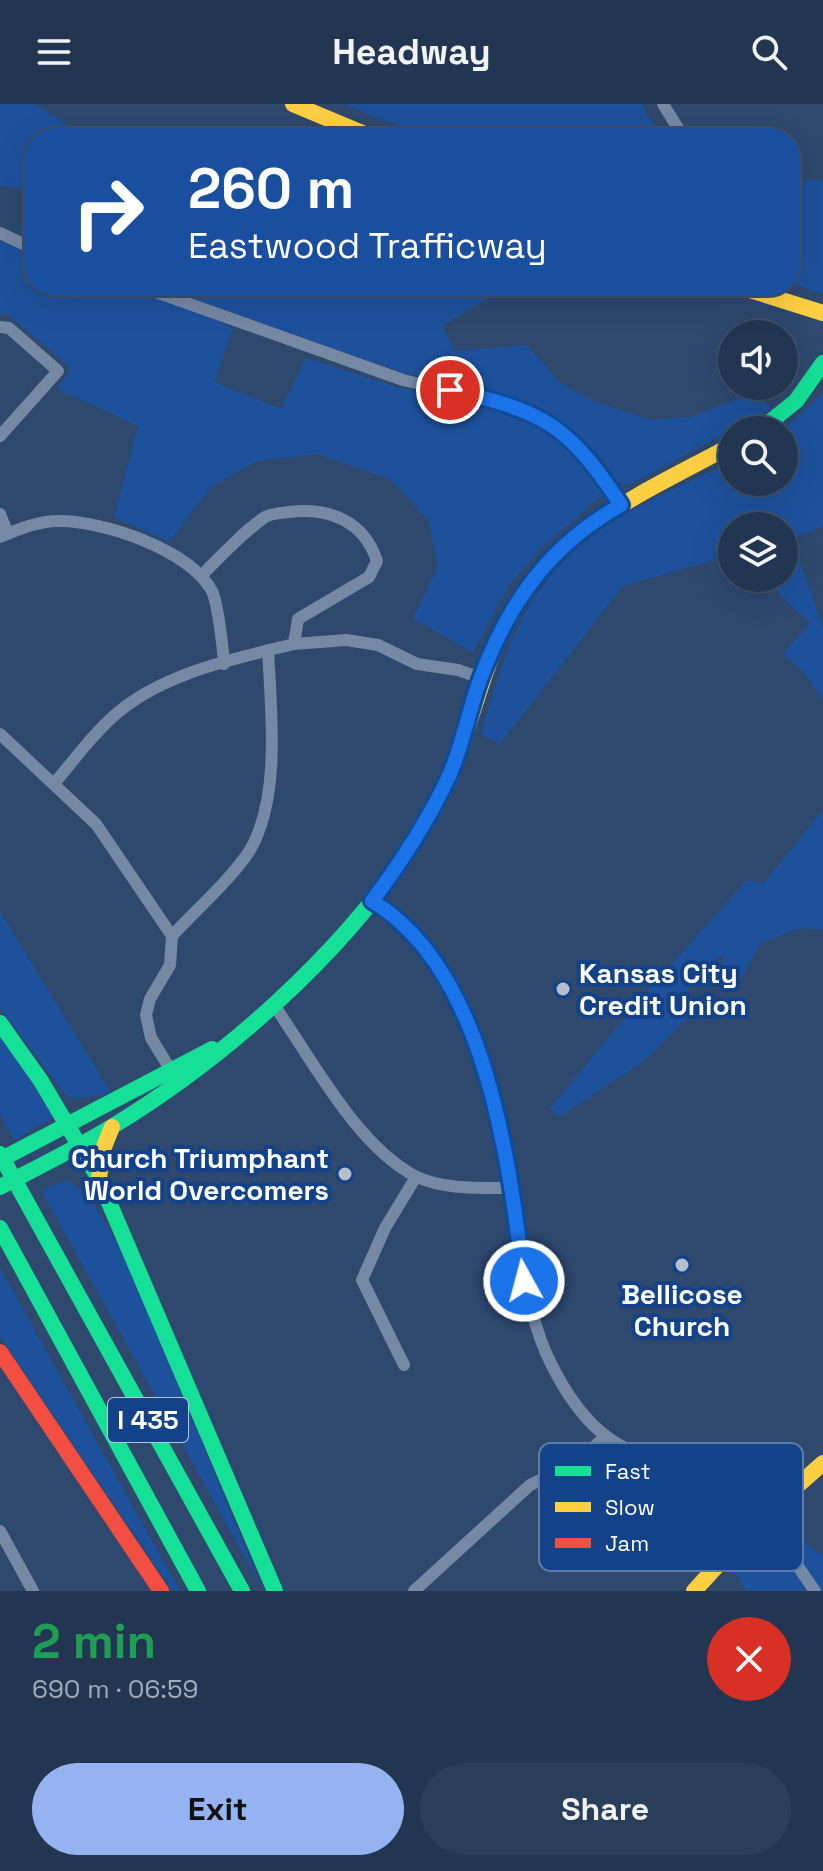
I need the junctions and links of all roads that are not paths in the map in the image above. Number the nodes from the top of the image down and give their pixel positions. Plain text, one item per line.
1 (293, 104) edge
2 (663, 104) edge
3 (350, 128) edge
4 (678, 128) edge
5 (0, 233) edge
6 (24, 244) edge
7 (167, 296) edge
8 (769, 296) edge
9 (823, 313) edge
10 (0, 327) edge
11 (823, 363) edge
12 (782, 416) edge
13 (0, 436) edge
14 (718, 453) edge
15 (621, 505) junction
16 (0, 514) edge
17 (4, 535) edge
18 (201, 576) junction
19 (294, 644) junction
20 (268, 650) junction
21 (224, 664) junction
22 (481, 678) junction
23 (0, 734) edge
24 (54, 784) junction
25 (372, 901) junction
26 (172, 936) junction
27 (274, 1005) junction
28 (0, 1023) edge
29 (232, 1040) junction
30 (172, 1072) junction
31 (68, 1125) junction
32 (112, 1127) junction
33 (79, 1146) junction
34 (0, 1157) edge
35 (416, 1177) junction
36 (99, 1179) junction
37 (0, 1187) edge
38 (513, 1188) junction
39 (0, 1228) edge
40 (0, 1352) edge
41 (404, 1365) dead end
42 (605, 1437) junction
43 (598, 1443) edge
44 (618, 1443) edge
45 (823, 1463) edge
46 (539, 1481) edge
47 (803, 1481) edge
48 (0, 1531) edge
49 (712, 1571) edge
50 (801, 1571) edge
51 (33, 1591) edge
52 (161, 1591) edge
53 (198, 1591) edge
54 (242, 1591) edge
55 (275, 1591) edge
56 (414, 1591) edge
57 (694, 1591) edge
58 (815, 1591) edge

1 - 3 main road
2 - 4 street
5 - 6 street
7 - 15 street
8 - 9 main road
10 - 13 street
11 - 12 main road
14 - 15 main road
15 - 22 main road
16 - 17 street
17 - 18 street
18 - 19 street
18 - 21 street
19 - 20 street
19 - 22 street
20 - 21 street
20 - 26 street
21 - 24 street
22 - 25 main road
23 - 24 street
24 - 26 street
25 - 27 main road
25 - 38 street
26 - 30 street
27 - 29 main road
27 - 35 street
28 - 31 main road
29 - 30 main road
29 - 32 main road
30 - 31 main road
31 - 33 main road
31 - 34 main road
32 - 33 main road
32 - 36 main road
33 - 36 main road
33 - 37 main road
34 - 54 main road, I 435
35 - 38 street
35 - 41 street
36 - 55 main road
38 - 42 street
39 - 53 main road, I 435
40 - 52 main road
42 - 43 street
42 - 44 street
45 - 47 main road
46 - 56 street
48 - 51 street
49 - 57 main road
50 - 58 street

